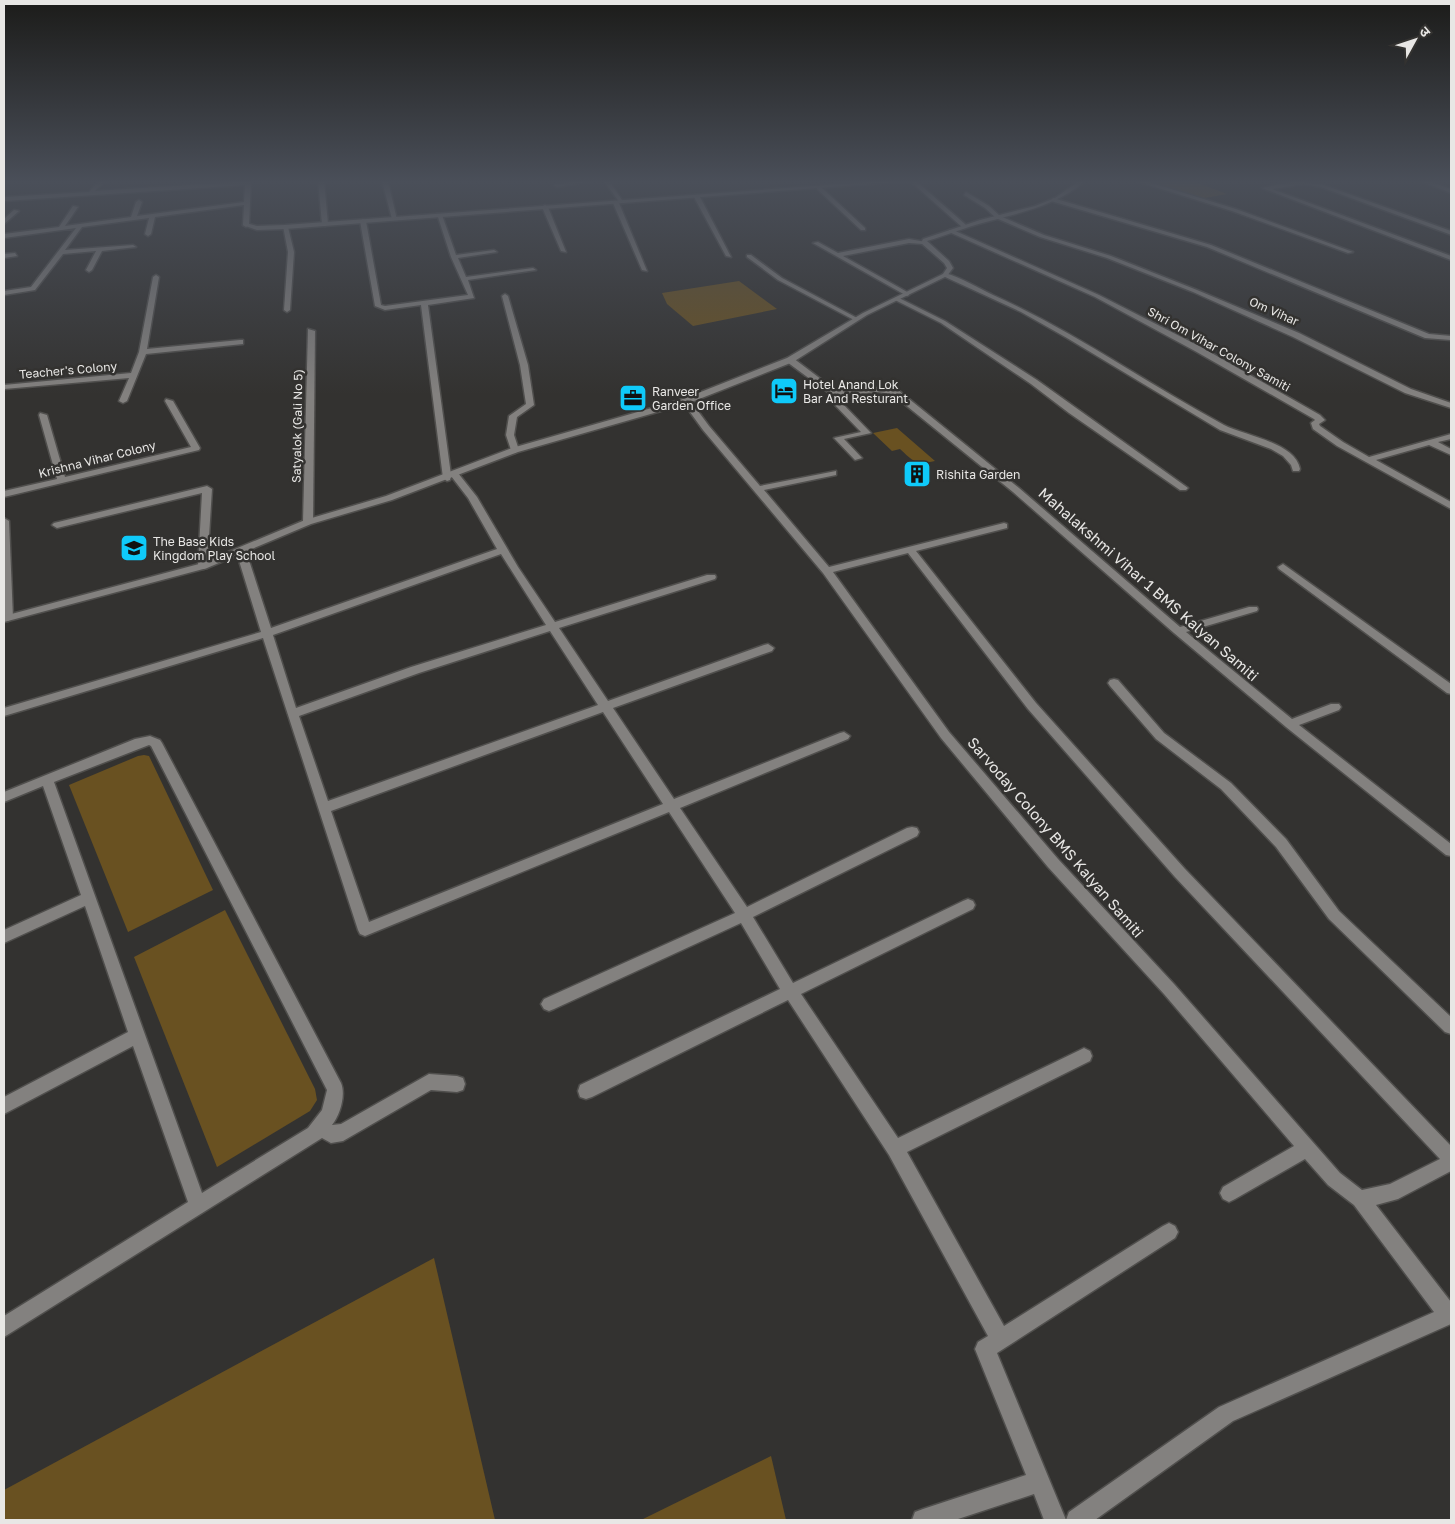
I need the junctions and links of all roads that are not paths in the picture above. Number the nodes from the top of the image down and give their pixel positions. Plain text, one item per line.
1 (62, 252) edge
2 (98, 252) edge
3 (291, 252) edge
4 (368, 252) edge
5 (452, 252) edge
6 (494, 252) dead end
7 (638, 252) edge
8 (727, 252) edge
9 (833, 252) edge
10 (853, 252) edge
11 (935, 252) edge
12 (1000, 252) edge
13 (1092, 252) edge
14 (1225, 252) edge
15 (1435, 252) edge
16 (15, 255) dead end
17 (838, 255) junction
18 (4, 256) edge
19 (729, 256) dead end
20 (749, 256) dead end
21 (454, 257) junction
22 (1451, 258) edge
23 (89, 270) dead end
24 (533, 270) dead end
25 (645, 270) dead end
26 (945, 275) junction
27 (156, 277) dead end
28 (464, 279) junction
29 (4, 293) edge
30 (908, 294) junction
31 (505, 296) dead end
32 (897, 299) junction
33 (424, 303) junction
34 (288, 310) dead end
35 (856, 319) junction
36 (311, 331) dead end
37 (1451, 338) edge
38 (240, 342) dead end
39 (143, 352) junction
40 (790, 360) junction
41 (134, 375) junction
42 (4, 387) edge
43 (839, 393) junction
44 (123, 400) dead end
45 (170, 401) dead end
46 (686, 401) junction
47 (1451, 406) edge
48 (44, 415) dead end
49 (1451, 436) edge
50 (1430, 442) junction
51 (515, 450) junction
52 (1451, 452) edge
53 (858, 458) dead end
54 (1368, 460) junction
55 (1296, 469) dead end
56 (833, 474) dead end
57 (451, 476) junction
58 (62, 480) junction
59 (1183, 488) dead end
60 (758, 489) junction
61 (4, 494) edge
62 (1451, 506) edge
63 (4, 522) edge
64 (308, 522) junction
65 (57, 525) dead end
66 (1004, 526) dead end
67 (503, 550) junction
68 (910, 550) junction
69 (241, 551) junction
70 (204, 566) junction
71 (1283, 567) dead end
72 (827, 571) junction
73 (711, 577) dead end
74 (1254, 609) dead end
75 (6, 618) edge
76 (553, 627) junction
77 (1178, 631) junction
78 (268, 633) junction
79 (768, 648) dead end
80 (1114, 683) dead end
81 (1451, 690) edge
82 (1335, 707) dead end
83 (605, 708) junction
84 (4, 712) edge
85 (292, 714) junction
86 (1290, 724) junction
87 (844, 736) dead end
88 (47, 779) junction
89 (4, 797) edge
90 (670, 805) junction
91 (324, 808) junction
92 (912, 832) dead end
93 (1451, 850) edge
94 (89, 898) junction
95 (968, 904) dead end
96 (744, 915) junction
97 (4, 937) edge
98 (790, 991) junction
99 (549, 1004) dead end
100 (1451, 1027) edge
101 (138, 1035) junction
102 (1084, 1056) dead end
103 (457, 1084) dead end
104 (586, 1091) dead end
105 (4, 1106) edge
106 (320, 1126) junction
107 (895, 1149) junction
108 (1306, 1150) junction
109 (1451, 1158) edge
110 (1451, 1162) edge
111 (1229, 1193) dead end
112 (1360, 1199) junction
113 (198, 1206) junction
114 (1169, 1232) dead end
115 (1450, 1314) edge
116 (4, 1328) edge
117 (1001, 1340) junction
118 (1040, 1481) junction
119 (923, 1520) edge
120 (1055, 1520) edge
121 (1077, 1520) edge

1 - 29 street
2 - 23 street
3 - 34 street
4 - 33 street
5 - 21 street
6 - 21 street
7 - 25 street
8 - 19 street
9 - 17 street
10 - 17 street
11 - 26 street
12 - 54 street, Shri Om Vihar Colony Samiti
13 - 47 street, Om Vihar
14 - 37 street
15 - 22 street
16 - 18 street
17 - 30 street
20 - 35 street
21 - 28 street
24 - 28 street
26 - 30 street
26 - 55 street
27 - 39 street
28 - 33 street
30 - 32 street
31 - 51 street
32 - 35 street
32 - 59 street
33 - 57 street
35 - 40 street
36 - 64 street, Satyalok (Gali No 5)
38 - 39 street
39 - 41 street
40 - 43 street
40 - 46 street
41 - 42 street, Teacher's Colony
41 - 44 street
43 - 53 street
43 - 77 street, Mahalakshmi Vihar 1 BMS Kalyan Samiti
45 - 58 street, Krishna Vihar Colony
46 - 51 street
46 - 60 street, Sarvoday Colony BMS Kalyan Samiti
48 - 58 street
49 - 50 street
50 - 52 street
50 - 54 street
51 - 57 street
54 - 62 street, Shri Om Vihar Colony Samiti
56 - 60 street
57 - 64 street
57 - 67 street
58 - 61 street, Krishna Vihar Colony
60 - 72 street, Sarvoday Colony BMS Kalyan Samiti
63 - 75 street
64 - 69 street
65 - 70 street
66 - 68 street
67 - 76 street
67 - 78 street
68 - 72 street
68 - 109 street
69 - 70 street
69 - 78 street
70 - 75 street
71 - 81 street
72 - 108 street, Sarvoday Colony BMS Kalyan Samiti
73 - 76 street
74 - 77 street
76 - 83 street
76 - 85 street
77 - 86 street, Mahalakshmi Vihar 1 BMS Kalyan Samiti
78 - 84 street
78 - 85 street
79 - 83 street
80 - 100 street
82 - 86 street
83 - 90 street
83 - 91 street
85 - 91 street
86 - 93 street, Mahalakshmi Vihar 1 BMS Kalyan Samiti
87 - 90 street
88 - 89 street
88 - 94 street
88 - 106 street
90 - 91 street
90 - 96 street
92 - 96 street
94 - 97 street
94 - 101 street
95 - 98 street
96 - 98 street
96 - 99 street
98 - 104 street
98 - 107 street
101 - 105 street
101 - 113 street
102 - 107 street
103 - 106 street
106 - 113 street
107 - 117 street
108 - 111 street
108 - 112 street, Sarvoday Colony BMS Kalyan Samiti
110 - 112 street
112 - 115 street, Sarvoday Colony BMS Kalyan Samiti
113 - 116 street
114 - 117 street
115 - 121 street
117 - 118 street
118 - 119 street
118 - 120 street

